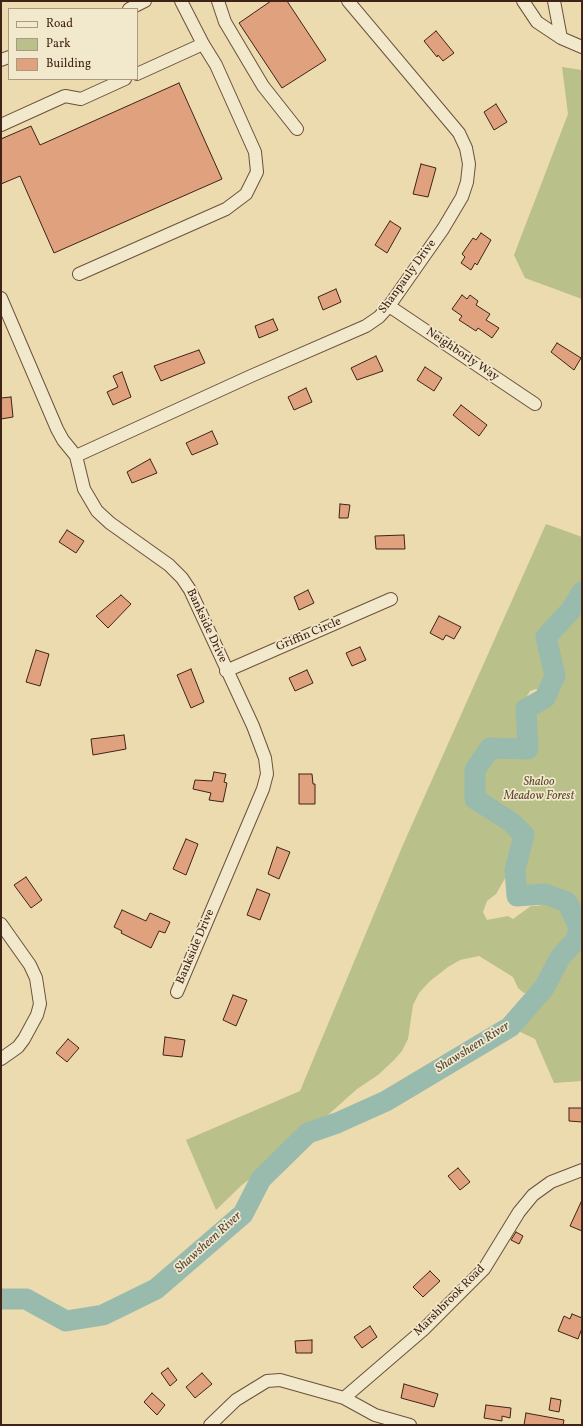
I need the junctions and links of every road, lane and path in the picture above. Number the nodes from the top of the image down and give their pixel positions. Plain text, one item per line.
1 (181, 1) edge
2 (218, 1) edge
3 (348, 1) edge
4 (523, 1) edge
5 (554, 1) edge
6 (141, 2) edge
7 (131, 8) edge
8 (561, 38) junction
9 (203, 44) junction
10 (582, 47) edge
11 (138, 74) edge
12 (123, 80) edge
13 (1, 125) edge
14 (297, 129) dead end
15 (79, 274) dead end
16 (1, 298) edge
17 (389, 306) junction
18 (535, 404) dead end
19 (76, 456) junction
20 (391, 600) dead end
21 (226, 671) junction
22 (1, 924) edge
23 (177, 992) dead end
24 (1, 1059) edge
25 (582, 1170) edge
26 (344, 1398) junction
27 (210, 1425) edge
28 (410, 1425) edge

1 - 9 street
2 - 14 street
3 - 17 street, Shanpauly Drive
4 - 8 street
5 - 8 street
6 - 7 street
8 - 10 street
9 - 11 street
9 - 15 street
12 - 13 street
16 - 19 street, Bankside Drive
17 - 18 street, Neighborly Way
17 - 19 street, Shanpauly Drive
19 - 21 street, Bankside Drive
20 - 21 street, Griffin Circle
21 - 23 street, Bankside Drive
22 - 24 street
25 - 26 street, Marshbrook Road
26 - 27 street
26 - 28 street

